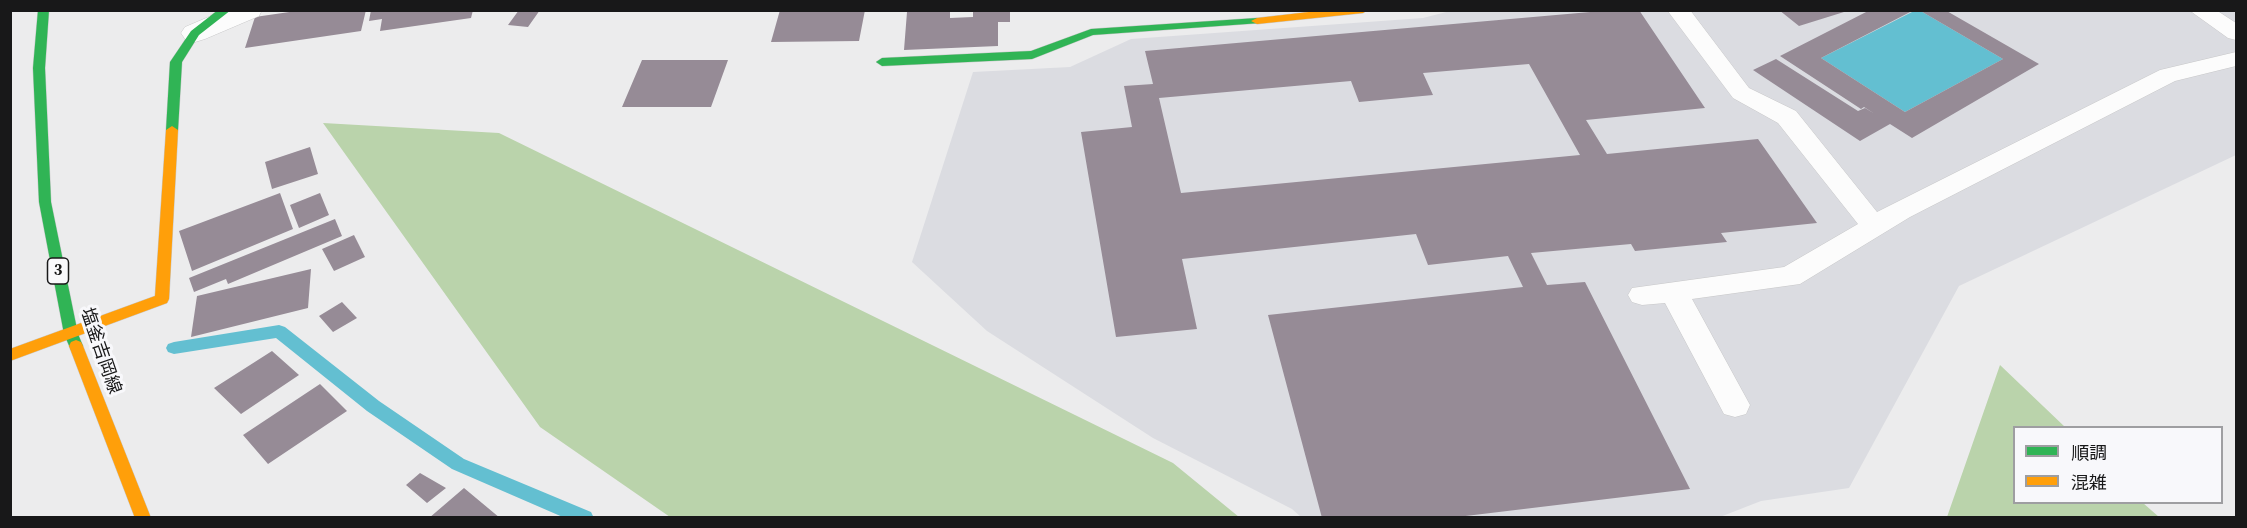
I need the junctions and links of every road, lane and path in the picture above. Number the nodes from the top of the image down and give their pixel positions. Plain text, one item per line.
1 (44, 10) edge
2 (226, 10) edge
3 (249, 10) edge
4 (1363, 10) edge
5 (1678, 10) edge
6 (2200, 10) edge
7 (1291, 14) edge
8 (195, 33) junction
9 (2236, 33) edge
10 (2236, 59) edge
11 (882, 62) dead end
12 (1874, 226) junction
13 (1673, 291) junction
14 (1642, 295) dead end
15 (71, 334) junction
16 (10, 355) edge
17 (1735, 405) dead end
18 (143, 518) edge

1 - 15 street, 塩釜吉岡線 / 3
2 - 8 street
3 - 8 street
4 - 7 street
5 - 12 lane
6 - 9 lane
7 - 11 street
8 - 15 street
10 - 12 lane
12 - 13 lane
13 - 14 lane
13 - 17 lane
15 - 16 street
15 - 18 street, 塩釜吉岡線 / 3

